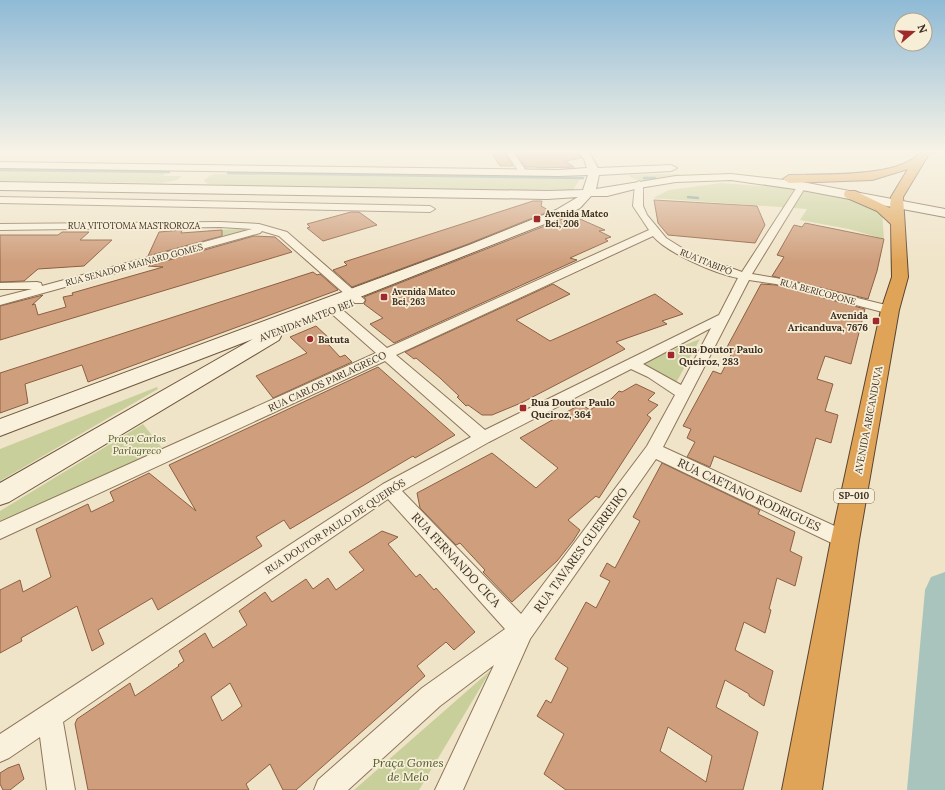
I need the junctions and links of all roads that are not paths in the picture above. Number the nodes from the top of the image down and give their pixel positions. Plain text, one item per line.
1 (68, 189) edge
2 (195, 189) edge
3 (202, 189) junction
4 (590, 189) edge
5 (607, 189) edge
6 (620, 189) edge
7 (639, 189) edge
8 (800, 189) edge
9 (819, 189) edge
10 (827, 189) edge
11 (906, 189) edge
12 (333, 192) junction
13 (607, 192) junction
14 (587, 193) junction
15 (850, 194) junction
16 (528, 195) junction
17 (0, 200) edge
18 (47, 201) junction
19 (184, 204) junction
20 (325, 206) junction
21 (897, 207) junction
22 (430, 209) dead end
23 (569, 209) junction
24 (943, 209) edge
25 (0, 227) edge
26 (268, 228) junction
27 (655, 231) junction
28 (745, 276) junction
29 (57, 285) junction
30 (0, 286) edge
31 (356, 298) junction
32 (0, 301) edge
33 (331, 307) junction
34 (890, 310) junction
35 (724, 317) junction
36 (285, 328) junction
37 (386, 354) junction
38 (197, 358) junction
39 (630, 363) junction
40 (683, 393) junction
41 (169, 396) junction
42 (0, 428) edge
43 (0, 437) edge
44 (483, 438) junction
45 (653, 450) junction
46 (389, 489) junction
47 (0, 495) edge
48 (0, 531) edge
49 (845, 540) junction
50 (522, 631) junction
51 (49, 715) junction
52 (0, 749) edge
53 (61, 790) edge
54 (328, 790) edge
55 (449, 790) edge
56 (802, 790) edge

1 - 18 street
2 - 3 main road
3 - 12 main road
3 - 19 street
4 - 14 main road
5 - 13 main road
6 - 13 main road
7 - 27 street, RUA ITABIPÓ
8 - 28 street
9 - 15 main road
10 - 21 main road
11 - 21 highway
12 - 16 main road
12 - 20 street
13 - 14 main road
13 - 31 main road, AVENIDA MATEO BEI
14 - 16 main road
14 - 23 main road, AVENIDA MATEO BEI
15 - 21 main road
15 - 21 highway
16 - 23 main road
17 - 18 street
18 - 19 street
19 - 20 street
20 - 22 street
21 - 24 main road
21 - 34 highway, AVENIDA ARICANDUVA / SP-010
23 - 31 main road, AVENIDA MATEO BEI
25 - 26 street, RUA VITOTOMA MASTROROZA
26 - 29 street, RUA SENADOR MAINARD GOMES
26 - 31 street, RUA VITOTOMA MASTROROZA
27 - 28 street, RUA ITABIPÓ
27 - 37 street, RUA CARLOS PARLAGRECO
28 - 34 street, RUA BERICOPONE
28 - 35 street
29 - 30 street
29 - 32 street, RUA SENADOR MAINARD GOMES
31 - 33 main road, AVENIDA MATEO BEI
33 - 36 main road, AVENIDA MATEO BEI
33 - 37 street
33 - 38 main road, AVENIDA MATEO BEI
34 - 49 highway, AVENIDA ARICANDUVA / SP-010
35 - 39 street, RUA DOUTOR PAULO DE QUEIRÓS
35 - 40 street, RUA TAVARES GUERREIRO
36 - 38 main road, AVENIDA MATEO BEI
36 - 41 main road
37 - 44 street
37 - 48 street, RUA CARLOS PARLAGRECO
38 - 41 main road
38 - 42 main road, AVENIDA MATEO BEI
38 - 43 main road, AVENIDA MATEO BEI
39 - 40 street
39 - 44 street, RUA DOUTOR PAULO DE QUEIRÓS
40 - 45 street, RUA TAVARES GUERREIRO
41 - 47 main road
44 - 46 street, RUA DOUTOR PAULO DE QUEIRÓS
45 - 49 street, RUA CAETANO RODRIGUES
45 - 50 street, RUA TAVARES GUERREIRO
46 - 50 street, RUA FERNANDO CICA
46 - 51 street, RUA DOUTOR PAULO DE QUEIRÓS
49 - 56 highway, AVENIDA ARICANDUVA / SP-010
50 - 54 street
50 - 55 street, RUA TAVARES GUERREIRO
51 - 52 street, RUA DOUTOR PAULO DE QUEIRÓS
51 - 53 street

